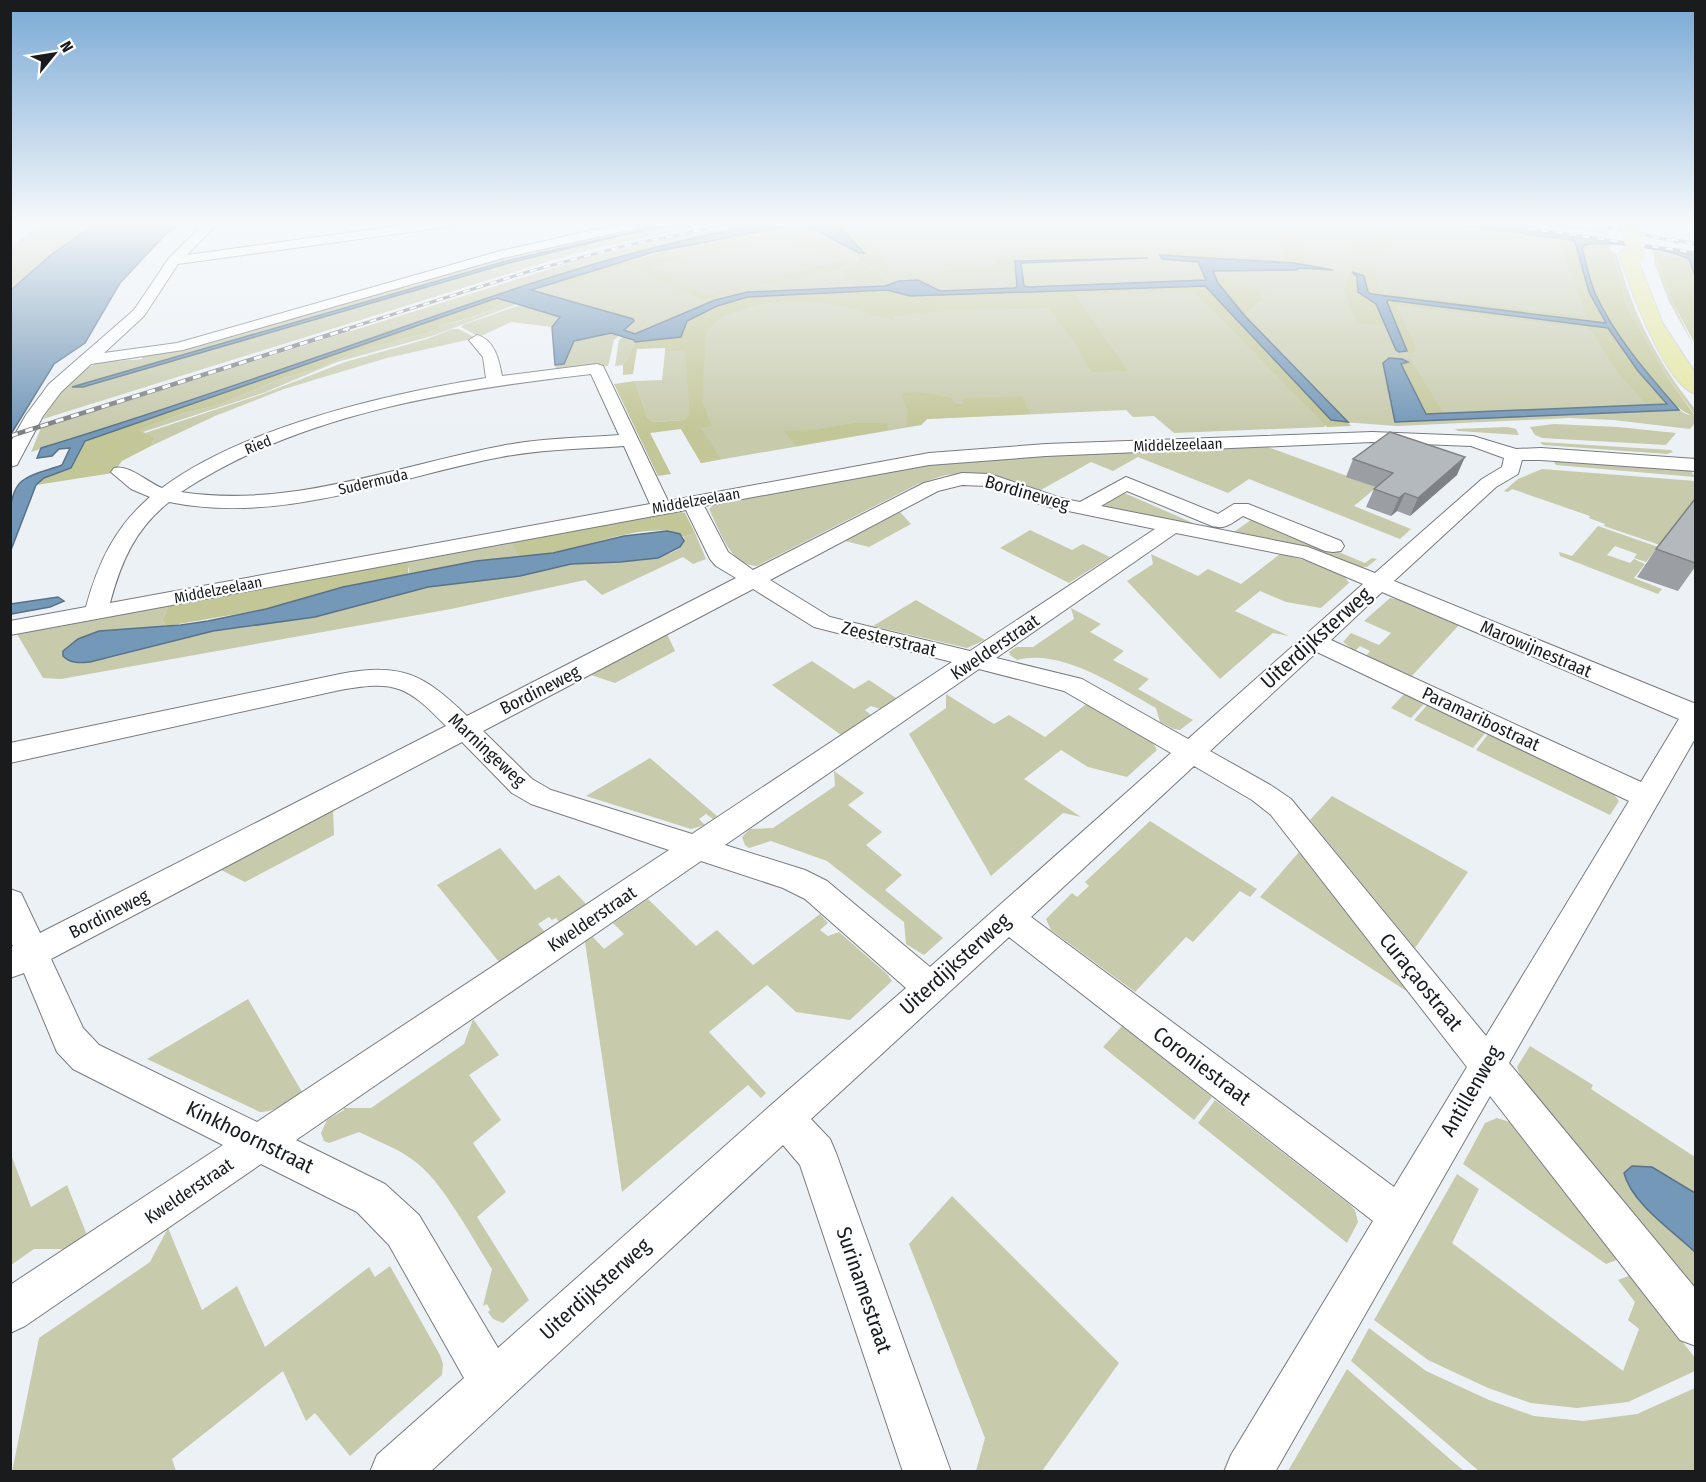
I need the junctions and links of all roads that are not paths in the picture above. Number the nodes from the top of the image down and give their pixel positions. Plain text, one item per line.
1 (154, 291) edge
2 (374, 291) edge
3 (1639, 291) edge
4 (1649, 291) edge
5 (477, 340) dead end
6 (86, 360) junction
7 (1695, 368) edge
8 (494, 380) junction
9 (1695, 388) edge
10 (629, 440) junction
11 (1503, 453) junction
12 (1695, 457) edge
13 (10, 460) edge
14 (1695, 465) edge
15 (121, 472) dead end
16 (165, 495) junction
17 (692, 501) junction
18 (661, 507) junction
19 (1082, 508) junction
20 (1173, 526) junction
21 (1217, 529) junction
22 (1363, 558) dead end
23 (753, 580) junction
24 (1378, 583) junction
25 (96, 612) junction
26 (10, 628) edge
27 (1314, 641) junction
28 (976, 660) junction
29 (1695, 714) edge
30 (463, 729) junction
31 (1191, 751) junction
32 (10, 753) edge
33 (1647, 797) junction
34 (698, 848) junction
35 (10, 902) edge
36 (1007, 917) junction
37 (21, 959) edge
38 (929, 987) junction
39 (1486, 1064) junction
40 (784, 1118) junction
41 (261, 1142) junction
42 (1398, 1215) junction
43 (10, 1311) edge
44 (1695, 1324) edge
45 (492, 1382) junction
46 (394, 1472) edge
47 (927, 1472) edge
48 (1248, 1472) edge

1 - 6 street
2 - 6 street
3 - 9 main road
4 - 7 main road
5 - 8 street
6 - 13 street
8 - 10 street, Ried
8 - 16 street, Ried
10 - 16 street, Sudermuda
10 - 18 street, Ried
11 - 12 street, Middelzeelaan
11 - 14 street, Middelzeelaan
11 - 17 street, Middelzeelaan
11 - 24 street, Uiterdijksterweg
15 - 16 street, Sudermuda
16 - 25 street, Ried
17 - 18 street, Middelzeelaan
17 - 23 street, Zeesterstraat
18 - 25 street, Middelzeelaan
19 - 20 street, Bordineweg
19 - 21 street, Bordineweg
19 - 23 street, Bordineweg
20 - 21 street, Bordineweg
20 - 28 street, Kwelderstraat
21 - 22 street
21 - 24 street, Bordineweg
23 - 28 street, Zeesterstraat
23 - 30 street, Bordineweg
24 - 27 street, Uiterdijksterweg
24 - 29 street, Marowijnestraat
25 - 26 street, Middelzeelaan
27 - 31 street, Uiterdijksterweg
27 - 33 street, Paramaribostraat
28 - 31 street, Zeesterstraat
28 - 34 street, Kwelderstraat
29 - 33 street, Antillenweg
30 - 32 street, Marningeweg
30 - 34 street, Marningeweg
30 - 37 street, Bordineweg
31 - 36 street, Uiterdijksterweg
31 - 39 street, Curaçaostraat
33 - 39 street, Antillenweg
34 - 38 street, Marningeweg
34 - 41 street, Kwelderstraat
35 - 37 street, Kinkhoornstraat
36 - 38 street, Uiterdijksterweg
36 - 42 street, Coroniestraat
37 - 41 street, Kinkhoornstraat
38 - 40 street, Uiterdijksterweg
39 - 42 street, Antillenweg
39 - 44 street, Curaçaostraat
40 - 45 street, Uiterdijksterweg
40 - 47 street, Surinamestraat
41 - 43 street, Kwelderstraat
41 - 45 street, Kinkhoornstraat
42 - 48 street, Antillenweg
45 - 46 street, Uiterdijksterweg

